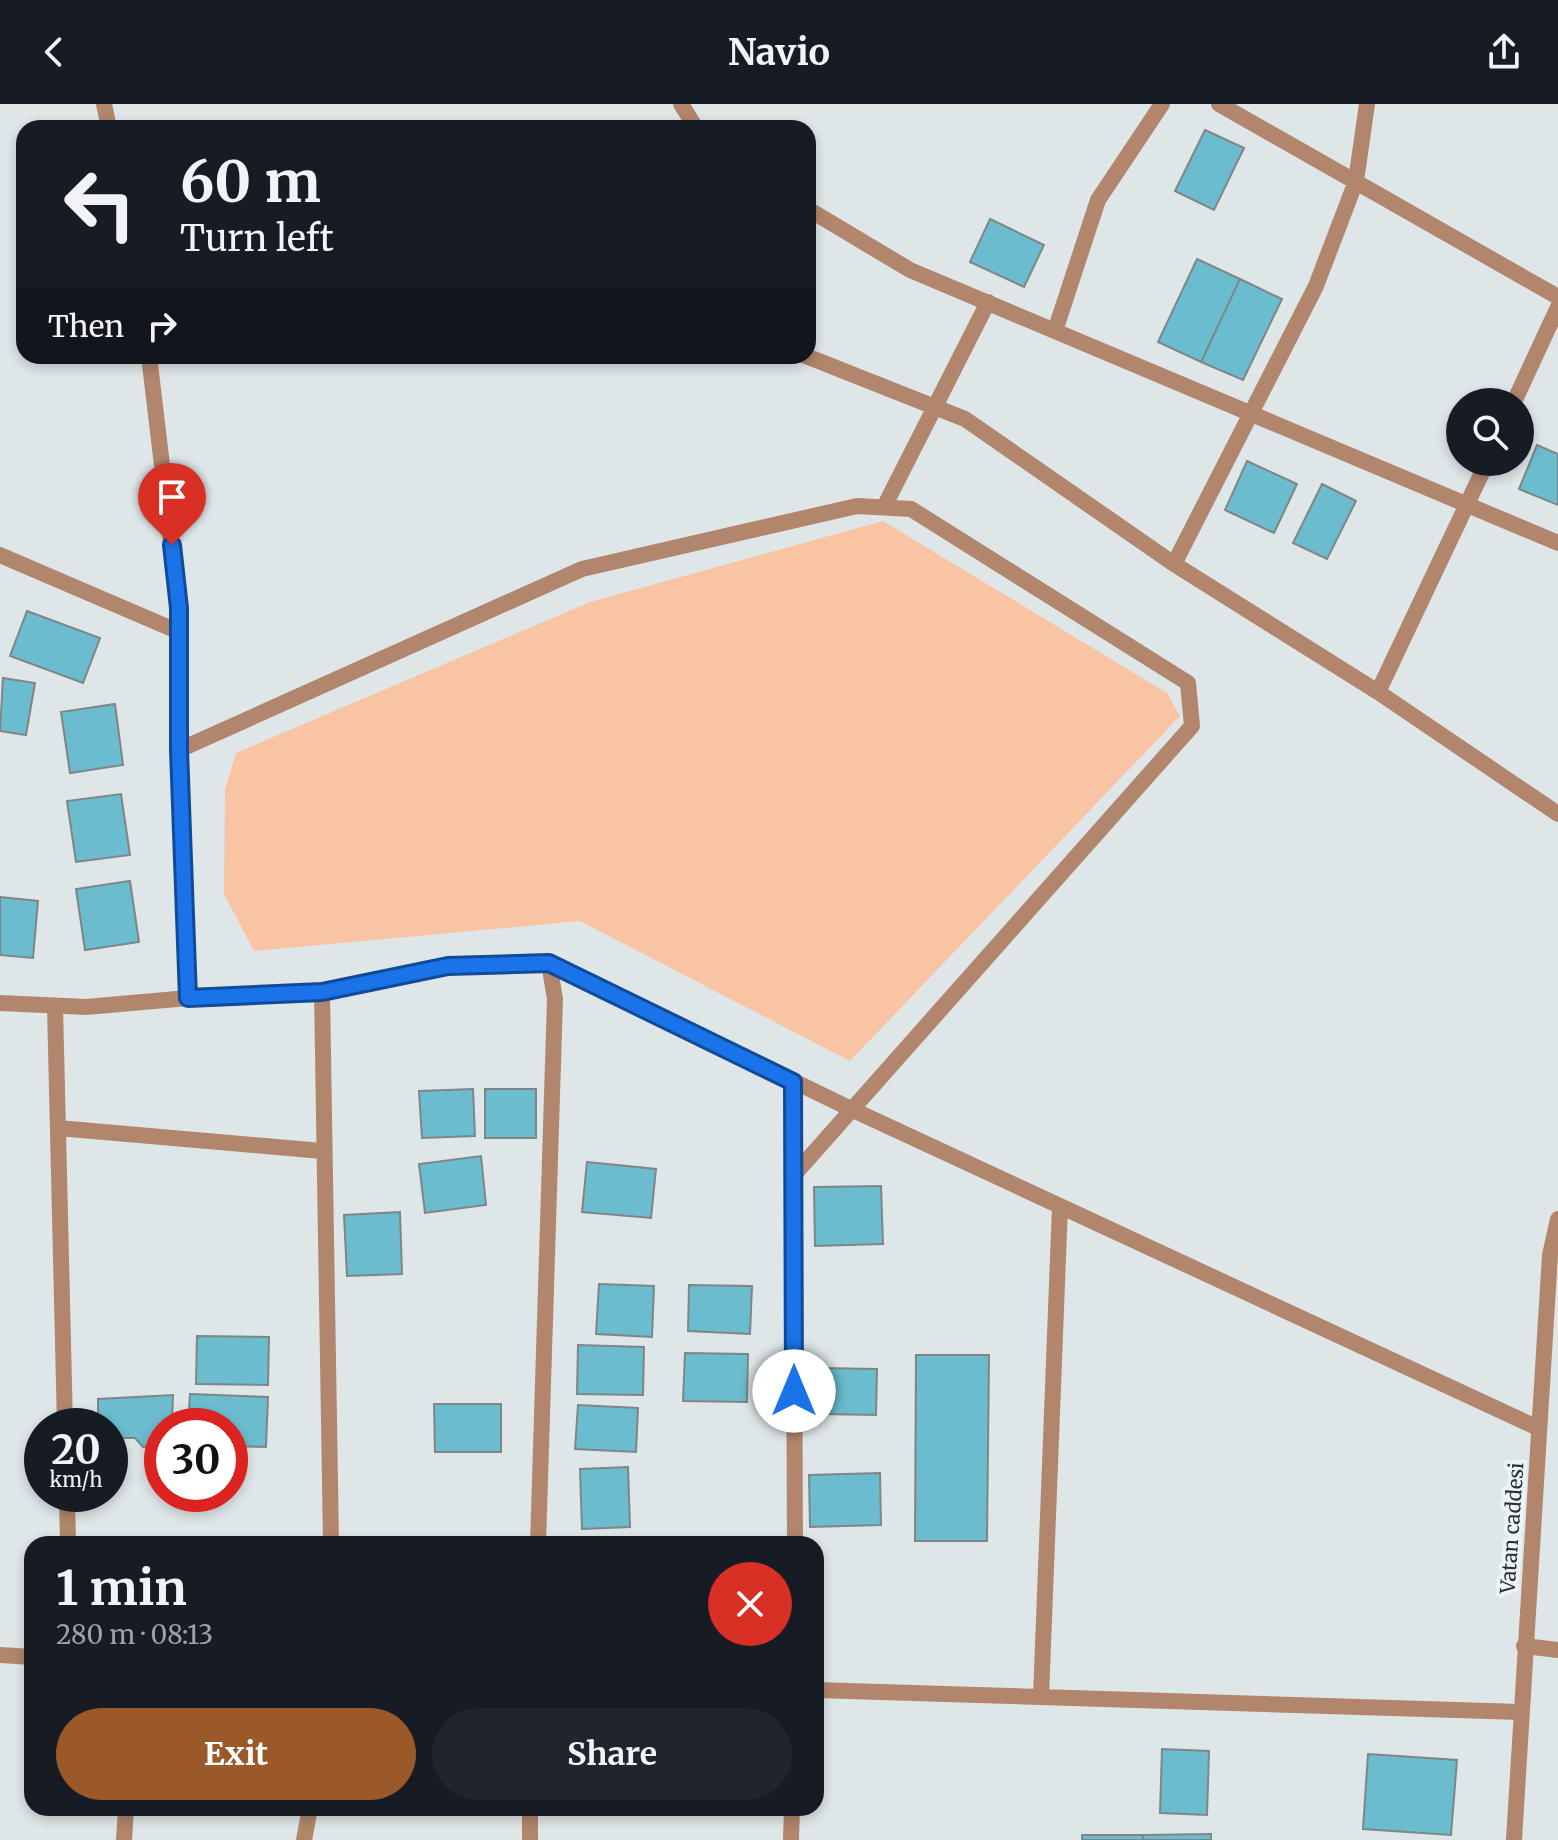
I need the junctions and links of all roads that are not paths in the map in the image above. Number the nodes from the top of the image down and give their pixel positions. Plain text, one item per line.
1 (1162, 104) edge
2 (1219, 104) edge
3 (1367, 104) edge
4 (1356, 181) junction
5 (816, 214) edge
6 (1558, 297) edge
7 (988, 302) junction
8 (1558, 307) edge
9 (1055, 331) junction
10 (816, 360) edge
11 (150, 364) edge
12 (1520, 388) edge
13 (935, 407) junction
14 (1253, 414) junction
15 (1480, 476) edge
16 (1467, 505) junction
17 (884, 507) junction
18 (1558, 543) edge
19 (0, 555) edge
20 (1174, 564) junction
21 (177, 631) junction
22 (1378, 692) junction
23 (179, 750) junction
24 (1558, 814) edge
25 (549, 963) junction
26 (322, 992) junction
27 (188, 998) junction
28 (0, 1003) edge
29 (55, 1006) junction
30 (793, 1082) junction
31 (851, 1109) junction
32 (58, 1128) junction
33 (322, 1151) junction
34 (793, 1176) junction
35 (1060, 1206) junction
36 (1558, 1219) edge
37 (1551, 1333) edge
38 (65, 1408) edge
39 (1538, 1428) junction
40 (67, 1512) edge
41 (68, 1536) edge
42 (331, 1536) edge
43 (538, 1536) edge
44 (795, 1536) edge
45 (1524, 1646) junction
46 (1558, 1650) edge
47 (0, 1655) edge
48 (24, 1656) edge
49 (824, 1690) edge
50 (1041, 1697) junction
51 (1521, 1712) junction
52 (126, 1816) edge
53 (308, 1816) edge
54 (530, 1816) edge
55 (792, 1816) edge
56 (124, 1840) edge
57 (304, 1840) edge
58 (530, 1840) edge
59 (791, 1840) edge
60 (1514, 1840) edge

1 - 9 street
2 - 4 street
3 - 4 street
4 - 6 street
4 - 14 street
5 - 7 street
7 - 9 street
7 - 13 street
8 - 12 street
9 - 14 street
10 - 13 street
11 - 21 street
13 - 17 street
13 - 20 street
14 - 16 street
14 - 20 street
15 - 16 street
16 - 18 street
16 - 22 street
17 - 23 street
17 - 31 street
19 - 21 street
20 - 22 street
21 - 23 street
22 - 24 street
23 - 27 street
25 - 26 street
25 - 30 street
25 - 43 street
26 - 27 street
26 - 33 street
27 - 29 street
28 - 29 street
29 - 32 street
30 - 31 street
30 - 34 street
31 - 34 street
31 - 35 street
32 - 33 street
32 - 38 street
33 - 42 street
34 - 44 street
35 - 39 street
35 - 50 street
36 - 37 street, Vatan caddesi
37 - 39 street, Vatan caddesi
39 - 45 street, Vatan caddesi
40 - 41 street
45 - 46 street
45 - 51 street, Vatan caddesi
47 - 48 street
49 - 50 street
50 - 51 street
51 - 60 street, Vatan caddesi
52 - 56 street
53 - 57 street
54 - 58 street
55 - 59 street

